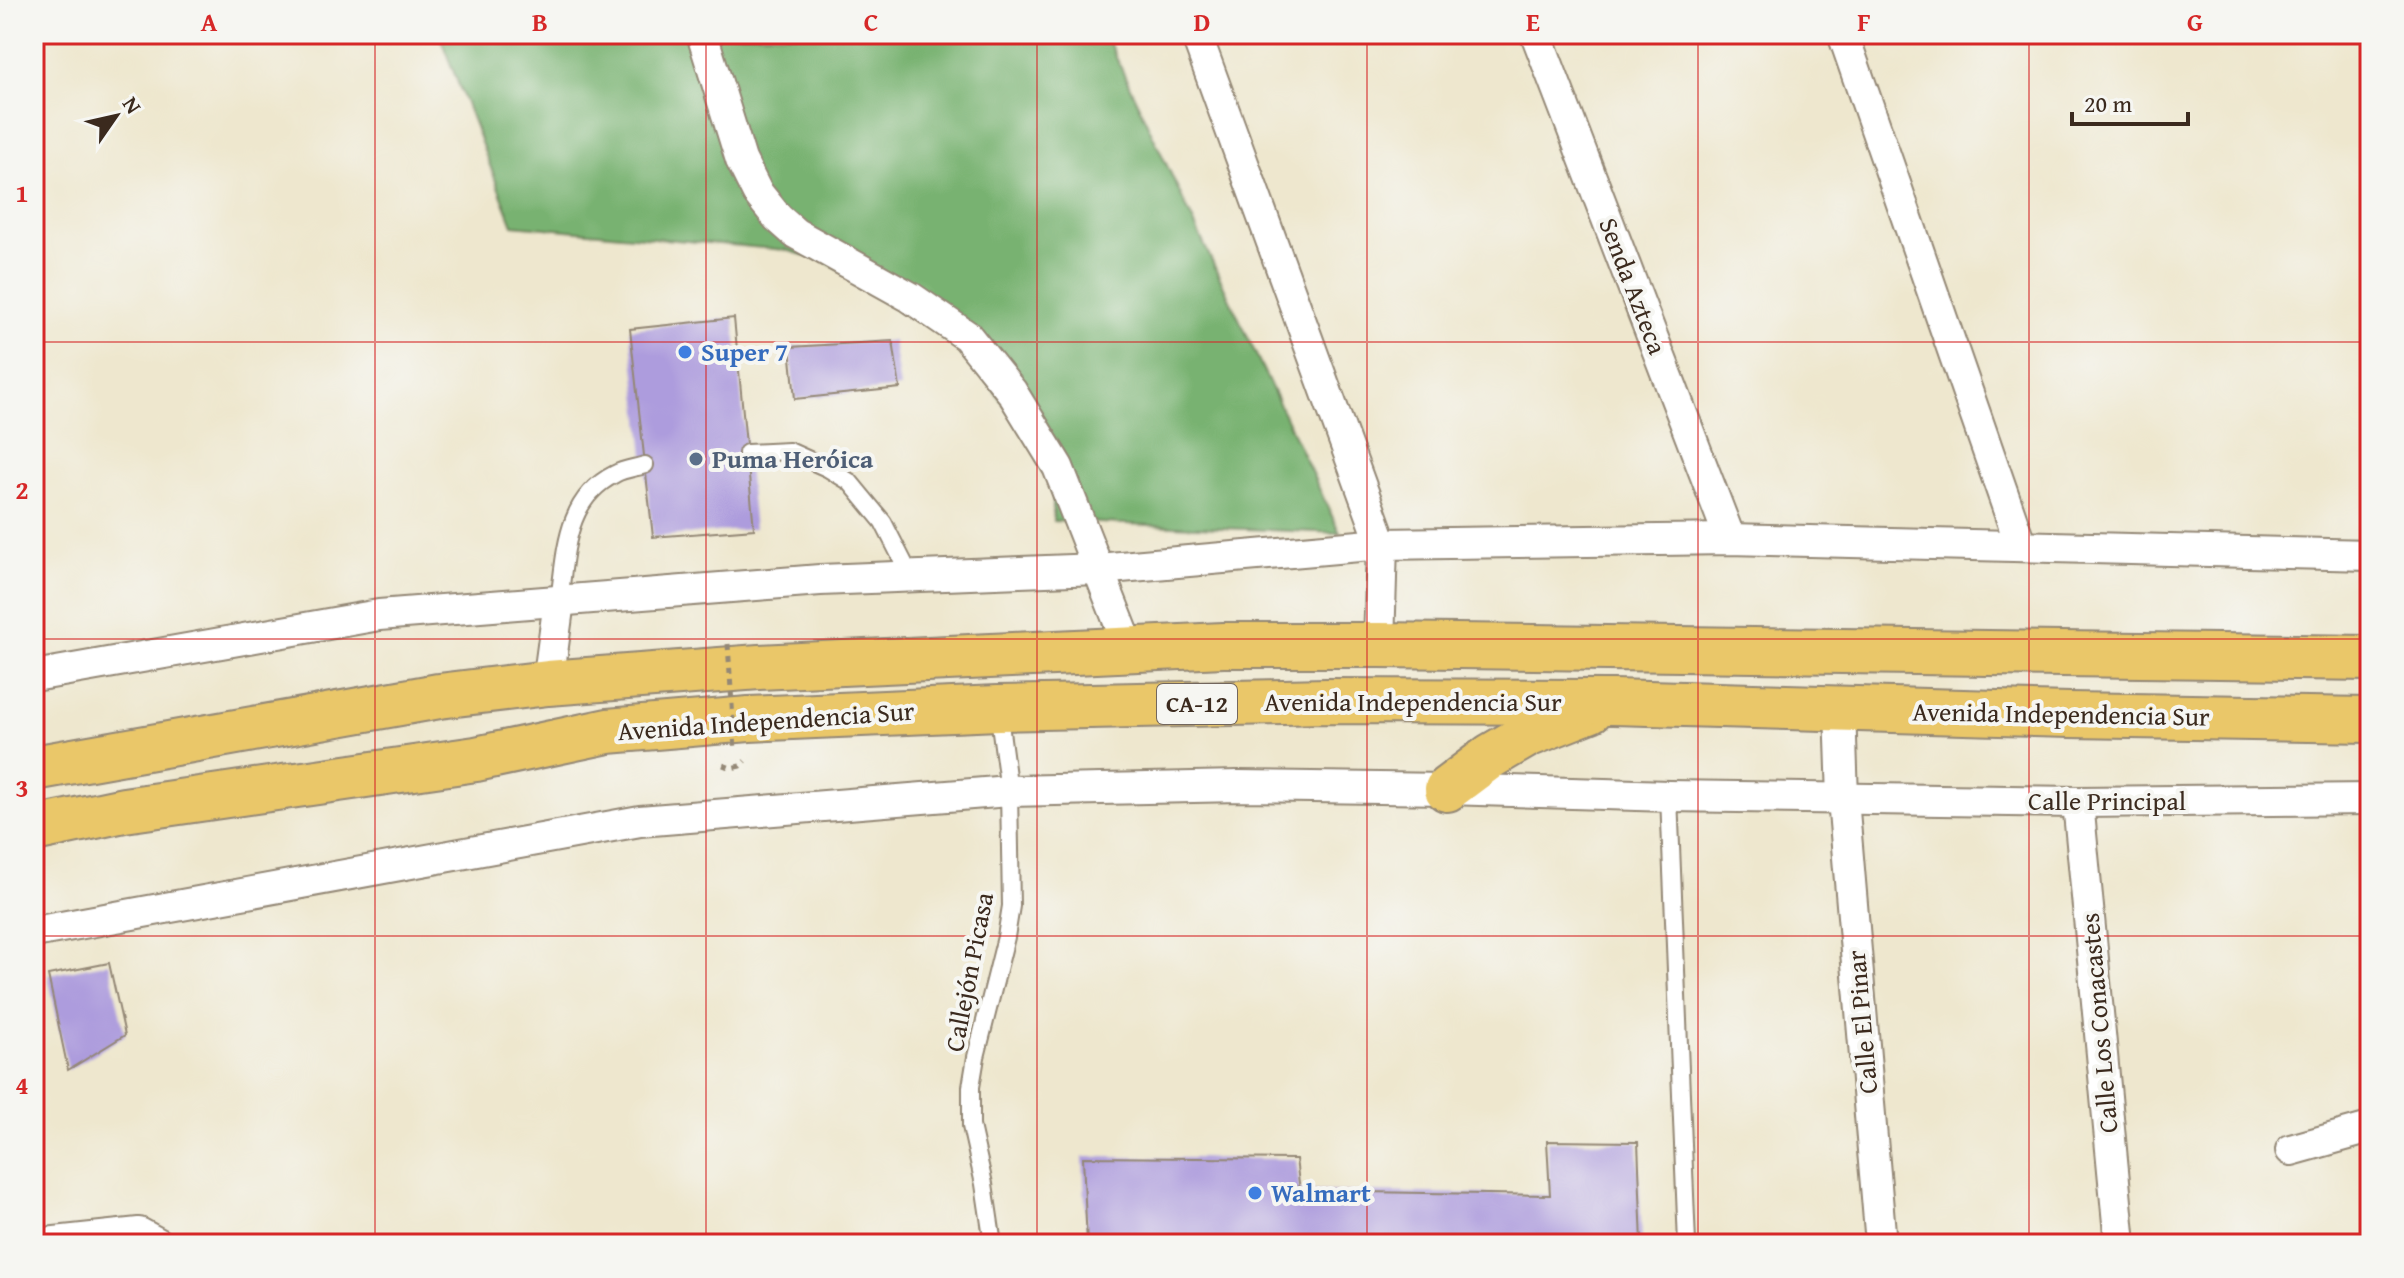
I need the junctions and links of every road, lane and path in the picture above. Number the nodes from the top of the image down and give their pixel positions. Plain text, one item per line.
1 (702, 34) edge
2 (1196, 34) edge
3 (1536, 34) edge
4 (1843, 34) edge
5 (747, 453) dead end
6 (645, 465) dead end
7 (1730, 539) junction
8 (1382, 544) junction
9 (2021, 546) junction
10 (2370, 555) edge
11 (1098, 569) junction
12 (911, 577) junction
13 (559, 601) junction
14 (728, 644) dead end
15 (1379, 645) junction
16 (1130, 650) junction
17 (2370, 658) edge
18 (34, 676) edge
19 (548, 683) junction
20 (1613, 702) junction
21 (998, 708) junction
22 (1840, 708) junction
23 (2370, 720) edge
24 (735, 750) dead end
25 (34, 768) edge
26 (1447, 789) junction
27 (1009, 791) junction
28 (1669, 796) junction
29 (1843, 799) junction
30 (2370, 799) edge
31 (2078, 802) junction
32 (34, 829) edge
33 (34, 932) edge
34 (2370, 1128) edge
35 (2291, 1150) dead end
36 (36, 1244) edge
37 (159, 1244) edge
38 (993, 1244) edge
39 (1687, 1244) edge
40 (1881, 1244) edge
41 (2120, 1244) edge

1 - 11 street
2 - 8 street
3 - 7 street, Senda Azteca
4 - 9 street
5 - 12 lane
6 - 13 lane
7 - 8 street
7 - 9 street
8 - 11 street
8 - 15 street
9 - 10 street
11 - 12 street
11 - 16 street
12 - 13 street
13 - 18 street
13 - 19 street
14 - 24 path, bridge
15 - 16 highway, Avenida Independencia Sur / CA-12
15 - 17 highway, Avenida Independencia Sur / CA-12
16 - 19 highway, Avenida Independencia Sur / CA-12
19 - 25 highway, Avenida Independencia Sur / CA-12
20 - 21 highway, Avenida Independencia Sur / CA-12
20 - 22 highway, Avenida Independencia Sur / CA-12
20 - 26 highway
21 - 27 lane, Callejón Picasa
21 - 32 highway, Avenida Independencia Sur / CA-12
22 - 23 highway, Avenida Independencia Sur / CA-12
22 - 29 street, Calle El Pinar
26 - 27 street, Calle Principal
26 - 28 street, Calle Principal
27 - 33 street, Calle Principal
27 - 38 lane, Callejón Picasa
28 - 29 street, Calle Principal
28 - 39 lane
29 - 31 street, Calle Principal
29 - 40 street, Calle El Pinar
30 - 31 street, Calle Principal
31 - 41 street, Calle Los Conacastes
34 - 35 street
36 - 37 street

